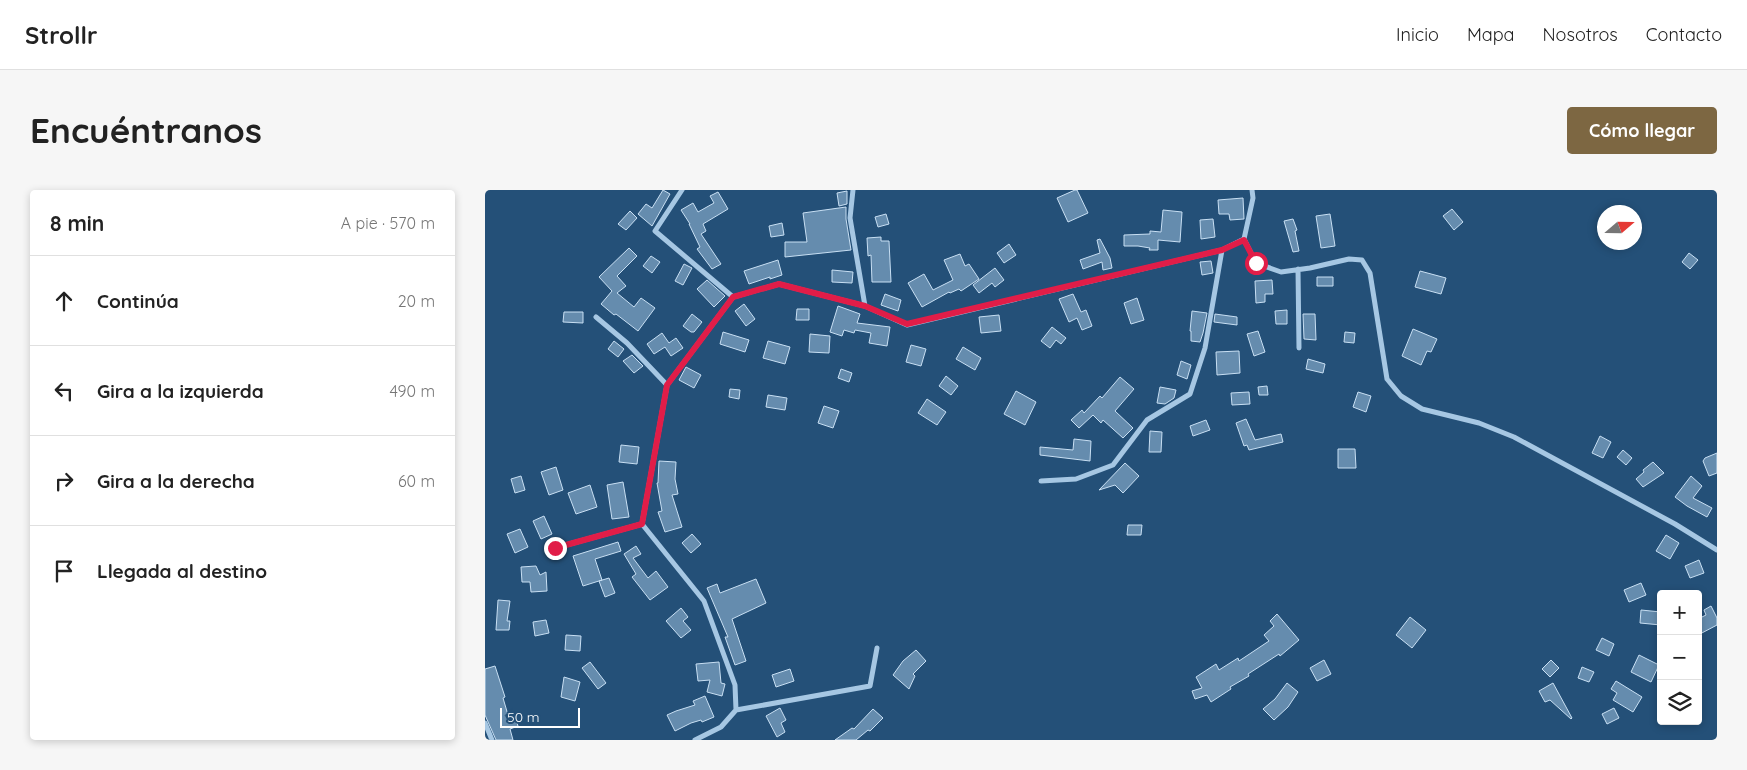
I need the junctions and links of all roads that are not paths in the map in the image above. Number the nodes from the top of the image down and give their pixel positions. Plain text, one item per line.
1 (682, 190) edge
2 (853, 190) edge
3 (1252, 190) edge
4 (1244, 240) junction
5 (1222, 250) junction
6 (1298, 269) junction
7 (733, 297) junction
8 (865, 306) junction
9 (596, 317) dead end
10 (1299, 348) dead end
11 (667, 385) junction
12 (1041, 482) dead end
13 (642, 524) junction
14 (555, 548) dead end
15 (1717, 550) edge
16 (877, 648) dead end
17 (736, 710) junction
18 (485, 723) edge
19 (492, 740) edge
20 (695, 740) edge

1 - 7 street
2 - 8 street
3 - 4 street
4 - 5 street
4 - 6 street
5 - 8 street
5 - 12 street
6 - 10 street
6 - 15 street
7 - 8 street
7 - 11 street
9 - 11 street
11 - 13 street
13 - 14 street
13 - 17 street
16 - 17 street
17 - 20 street
18 - 19 street

